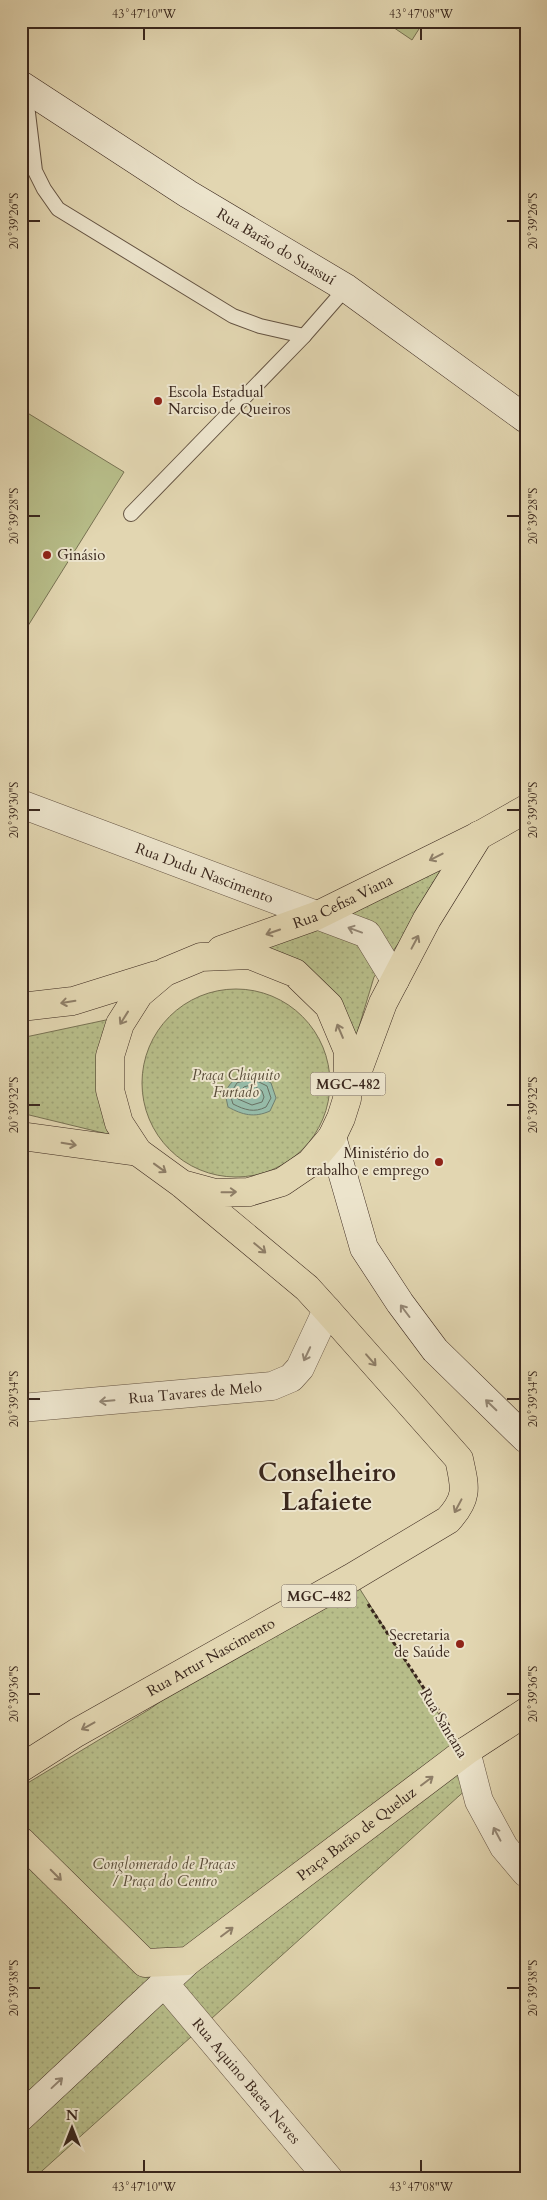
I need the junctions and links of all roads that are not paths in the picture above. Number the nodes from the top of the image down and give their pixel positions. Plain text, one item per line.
1 (23, 86) edge
2 (346, 288) junction
3 (304, 336) junction
4 (526, 419) edge
5 (131, 514) dead end
6 (21, 804) edge
7 (526, 809) edge
8 (480, 835) junction
9 (316, 916) junction
10 (201, 957) junction
11 (165, 972) junction
12 (395, 980) junction
13 (21, 1007) edge
14 (347, 1099) junction
15 (21, 1136) edge
16 (332, 1137) junction
17 (138, 1152) junction
18 (182, 1184) junction
19 (327, 1310) junction
20 (21, 1408) edge
21 (526, 1439) edge
22 (526, 1712) edge
23 (466, 1752) junction
24 (21, 1768) edge
25 (21, 1841) edge
26 (526, 1873) edge
27 (188, 1961) junction
28 (164, 1983) junction
29 (21, 2117) edge
30 (329, 2179) edge

1 - 2 street, Rua Barão do Suassuí
1 - 3 lane
2 - 3 lane
2 - 4 street, Rua Barão do Suassuí
3 - 5 lane
6 - 9 street, Rua Dudu Nascimento
7 - 8 highway, Rua Cefisa Viana / MGC-482
8 -> 9 highway, Rua Cefisa Viana / MGC-482
12 -> 8 highway, Rua Cefisa Viana
9 -> 10 highway, Rua Cefisa Viana / MGC-482
12 -> 9 street, Rua Dudu Nascimento
10 - 11 highway, MGC-482
14 -> 10 highway, MGC-482
11 -> 13 highway, MGC-482
11 -> 17 highway, MGC-482
12 - 14 highway, Rua Cefisa Viana
14 - 16 highway, MGC-482
15 -> 17 highway, MGC-482
18 -> 16 highway, MGC-482
21 -> 16 street
17 -> 18 highway, MGC-482
18 -> 19 highway, MGC-482
19 -> 20 street, Rua Tavares de Melo
19 -> 24 highway, Rua Artur Nascimento / MGC-482
22 - 23 highway, Praça Barão de Queluz
26 -> 23 street, Rua Santana
27 -> 23 highway, Praça Barão de Queluz
25 -> 27 highway
27 - 28 street, Praça Barão de Queluz
29 -> 28 street, Praça Barão de Queluz
28 - 30 street, Rua Aquino Baeta Neves

